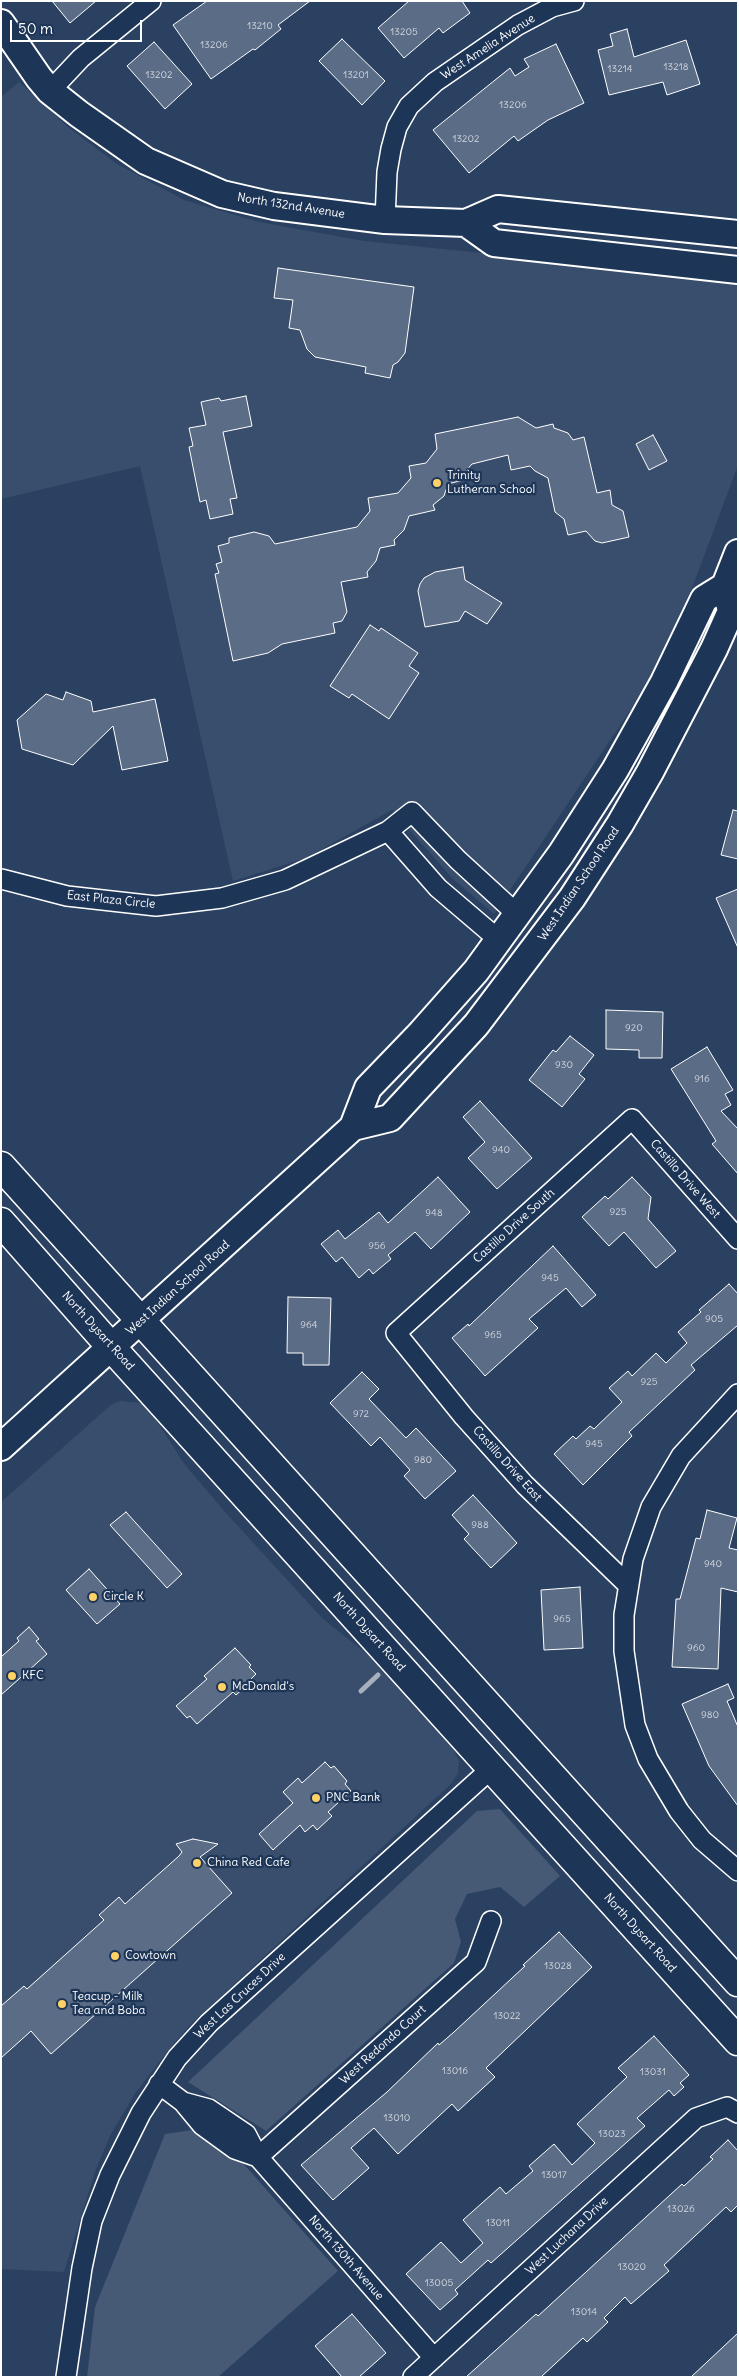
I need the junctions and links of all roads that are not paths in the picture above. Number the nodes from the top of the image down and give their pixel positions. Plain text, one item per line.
1 (151, 1) edge
2 (574, 1) edge
3 (1, 23) edge
4 (50, 91) junction
5 (385, 220) junction
6 (466, 223) junction
7 (738, 234) edge
8 (738, 270) edge
9 (738, 553) edge
10 (726, 586) junction
11 (388, 831) junction
12 (1, 879) edge
13 (518, 915) junction
14 (499, 940) junction
15 (632, 1119) joint
16 (353, 1127) junction
17 (1, 1166) edge
18 (1, 1222) edge
19 (738, 1239) edge
20 (141, 1320) junction
21 (396, 1333) joint
22 (112, 1348) junction
23 (738, 1394) edge
24 (1, 1447) edge
25 (628, 1585) junction
26 (521, 1740) junction
27 (492, 1768) junction
28 (738, 1871) edge
29 (491, 1921) dead end
30 (738, 1982) edge
31 (738, 2041) edge
32 (159, 2084) junction
33 (183, 2102) junction
34 (732, 2110) edge
35 (233, 2124) junction
36 (222, 2140) junction
37 (258, 2157) junction
38 (434, 2358) junction
39 (66, 2377) edge
40 (413, 2377) edge

1 - 4 street
2 - 5 street, West Amelia Avenue
3 - 4 main road, North 132nd Avenue
4 - 5 main road, North 132nd Avenue
5 - 6 main road, North 132nd Avenue
6 - 7 main road, North 132nd Avenue
6 - 8 main road
9 - 10 main road
10 - 13 main road, West Indian School Road
10 - 16 main road, West Indian School Road
11 - 12 street, East Plaza Circle
11 - 13 street, East Plaza Circle
11 - 14 street
13 - 14 main road, West Indian School Road
14 - 16 main road, West Indian School Road
15 - 19 street, Castillo Drive West
15 - 21 street, Castillo Drive South
16 - 20 main road, West Indian School Road
17 - 20 main road
18 - 22 main road, North Dysart Road
20 - 22 main road, West Indian School Road
20 - 26 main road
21 - 25 street, Castillo Drive East
22 - 24 main road, West Indian School Road
22 - 27 main road, North Dysart Road
23 - 25 street
25 - 28 street
26 - 27 main road
26 - 30 main road
27 - 31 main road, North Dysart Road
27 - 32 street, West Las Cruces Drive
29 - 37 street, West Redondo Court
32 - 33 street, North 130th Avenue
32 - 39 street, West Las Cruces Drive
33 - 35 street, North 130th Avenue
33 - 36 street, North 130th Avenue
34 - 38 street, West Luchana Drive
35 - 36 street
35 - 37 street, North 130th Avenue
36 - 37 street, North 130th Avenue
37 - 38 street, North 130th Avenue
38 - 40 street, West Luchana Drive

